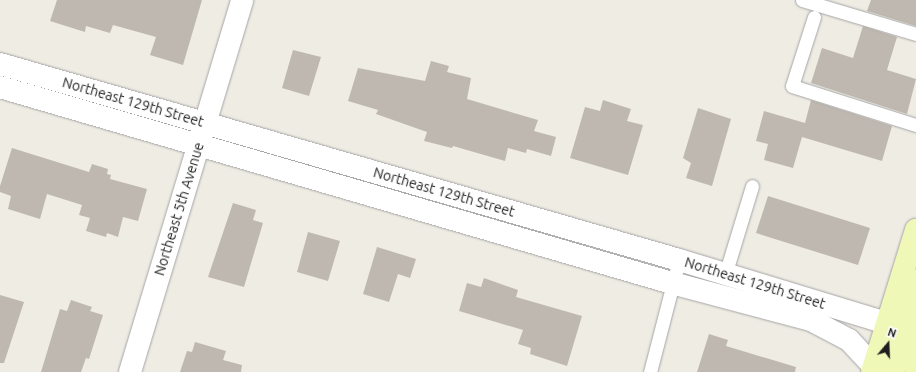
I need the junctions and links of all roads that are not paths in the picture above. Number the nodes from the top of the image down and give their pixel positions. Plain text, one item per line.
1 (242, 0) edge
2 (802, 0) edge
3 (814, 17) dead end
4 (916, 34) edge
5 (0, 64) edge
6 (0, 87) edge
7 (205, 123) junction
8 (916, 125) edge
9 (198, 145) junction
10 (752, 186) dead end
11 (914, 236) edge
12 (679, 260) junction
13 (725, 274) junction
14 (672, 283) junction
15 (887, 324) junction
16 (899, 367) edge
17 (130, 372) edge
18 (650, 372) edge

1 - 7 street, Northeast 5th Avenue
2 - 4 lane
3 - 8 lane
5 - 7 street, Northeast 129th Street
6 - 9 street, Northeast 129th Street
7 - 9 street, Northeast 5th Avenue
7 - 12 street, Northeast 129th Street
9 - 14 street, Northeast 129th Street
9 - 17 street, Northeast 5th Avenue
10 - 13 lane
11 - 15 main road
11 - 16 main road
12 - 13 street, Northeast 129th Street
12 - 14 lane
13 - 15 street, Northeast 129th Street
14 - 16 street, Northeast 129th Street
14 - 18 lane
15 - 16 main road

